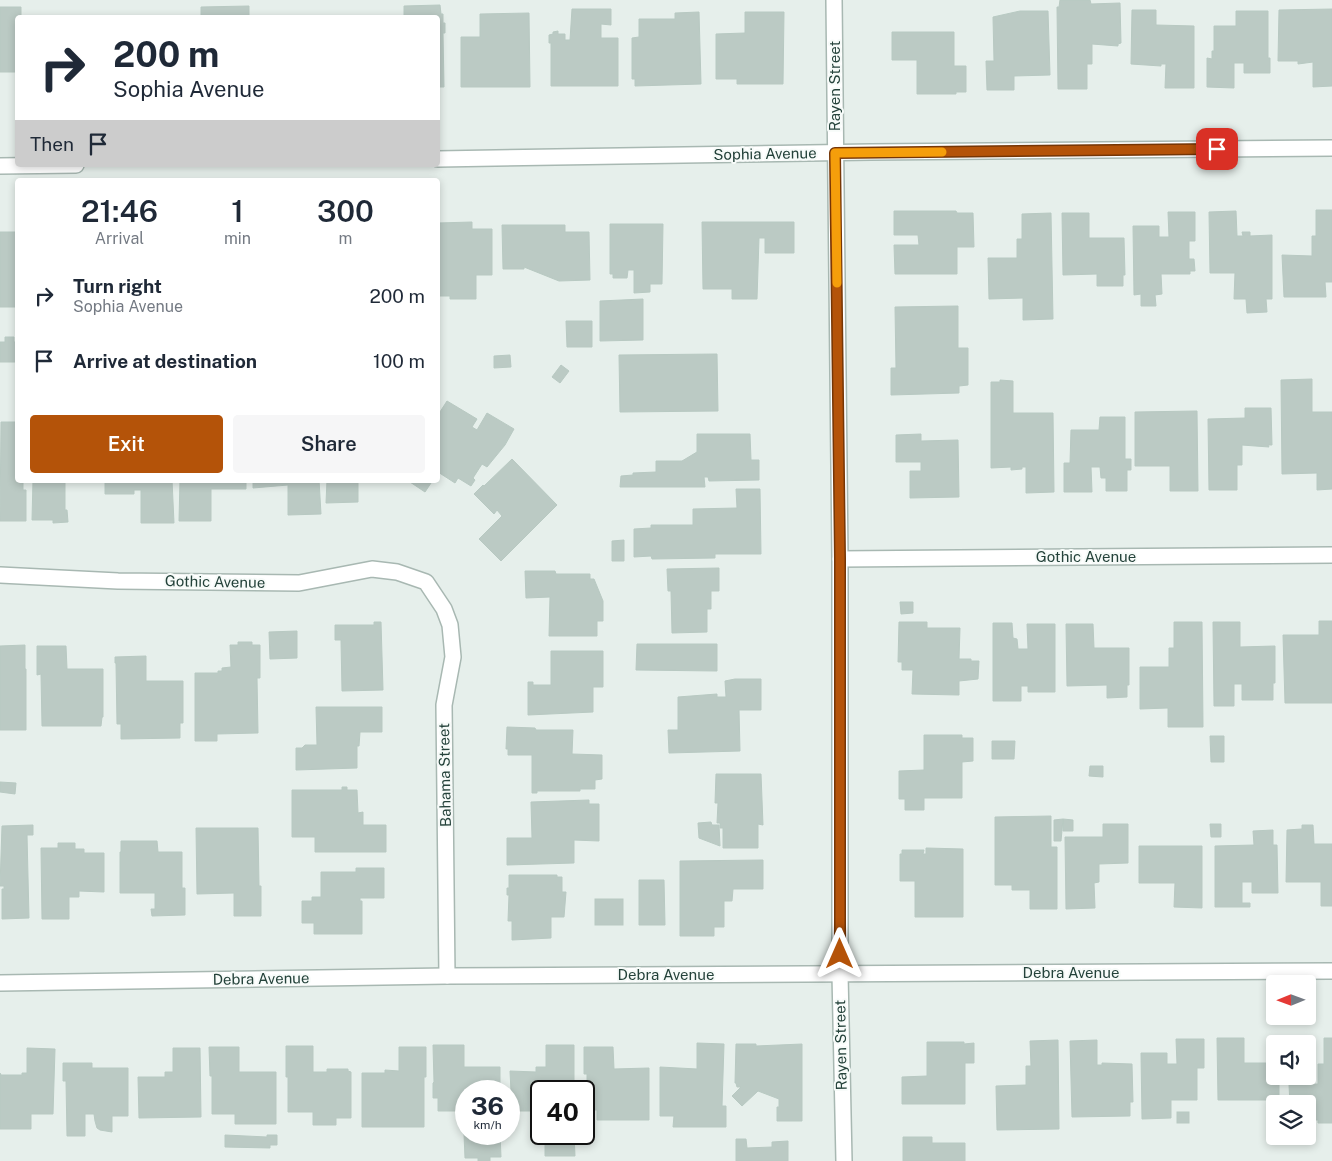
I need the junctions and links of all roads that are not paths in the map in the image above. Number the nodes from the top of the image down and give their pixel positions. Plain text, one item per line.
1 (834, 0) edge
2 (1332, 148) edge
3 (835, 153) junction
4 (440, 159) edge
5 (0, 166) edge
6 (15, 166) edge
7 (1332, 555) edge
8 (840, 559) junction
9 (0, 575) edge
10 (426, 582) joint
11 (1332, 970) edge
12 (840, 974) junction
13 (447, 976) junction
14 (0, 983) edge
15 (844, 1161) edge

1 - 3 street, Rayen Street
2 - 3 street, Sophia Avenue
3 - 4 street, Sophia Avenue
3 - 8 street, Rayen Street
5 - 6 street
7 - 8 street, Gothic Avenue
8 - 12 street, Rayen Street
9 - 10 street, Gothic Avenue
10 - 13 street, Bahama Street
11 - 12 street, Debra Avenue
12 - 13 street, Debra Avenue
12 - 15 street, Rayen Street
13 - 14 street, Debra Avenue

